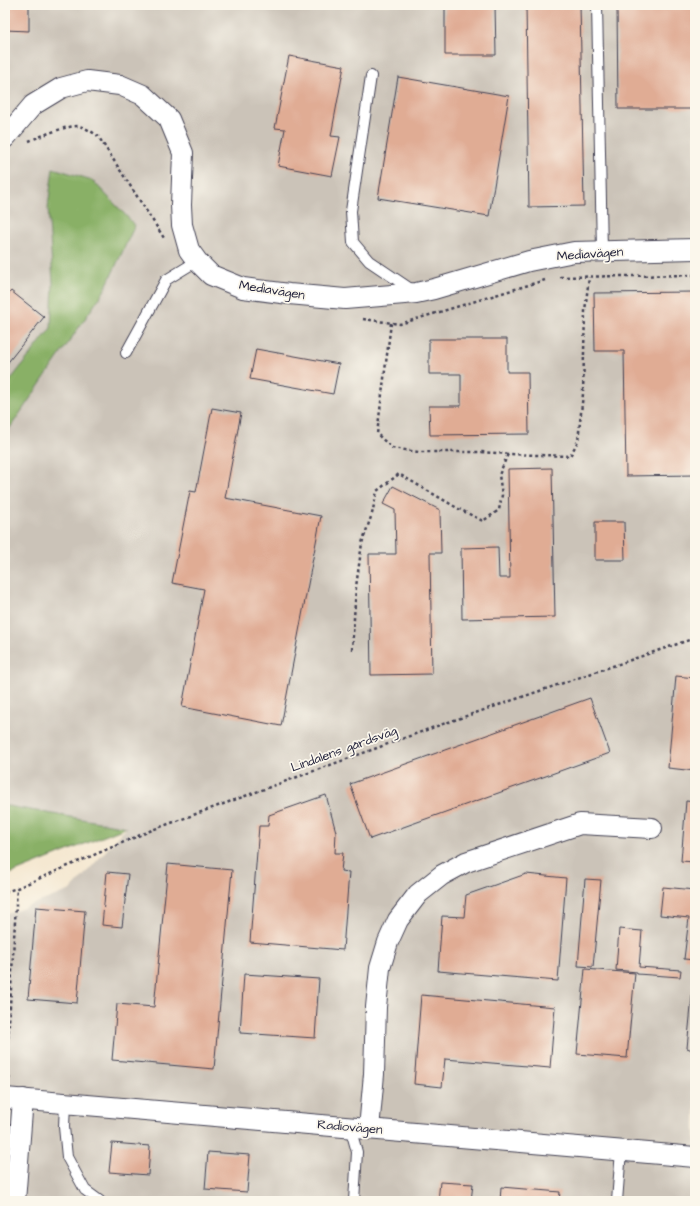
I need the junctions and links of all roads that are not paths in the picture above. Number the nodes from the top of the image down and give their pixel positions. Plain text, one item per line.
1 (597, 5) edge
2 (371, 76) dead end
3 (5, 138) edge
4 (695, 249) edge
5 (602, 251) junction
6 (197, 261) junction
7 (416, 293) junction
8 (126, 353) dead end
9 (652, 828) dead end
10 (14, 1098) edge
11 (65, 1103) junction
12 (360, 1128) junction
13 (621, 1151) junction
14 (695, 1157) edge
15 (15, 1201) edge
16 (100, 1201) edge
17 (354, 1201) edge
18 (617, 1201) edge

1 - 5 lane
2 - 7 lane
3 - 6 street, Mediavägen
4 - 5 street, Mediavägen
5 - 7 street, Mediavägen
6 - 7 street, Mediavägen
6 - 8 lane
9 - 12 street
10 - 11 street, Radiovägen
10 - 15 street
11 - 12 street, Radiovägen
11 - 16 lane
12 - 13 street, Radiovägen
12 - 17 lane
13 - 14 street, Radiovägen
13 - 18 lane

